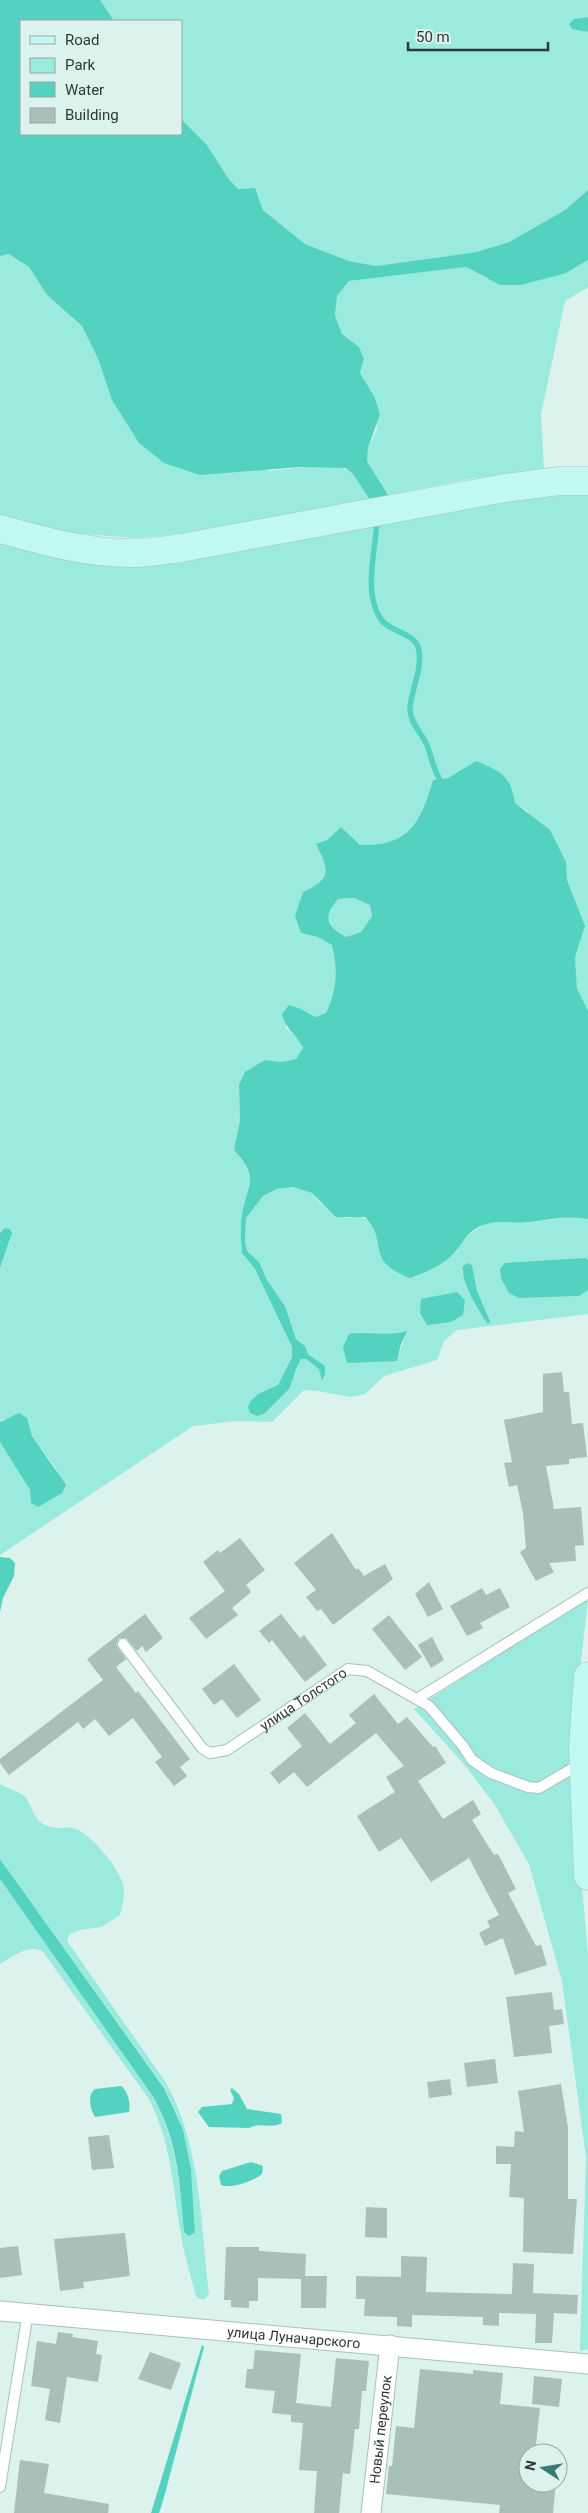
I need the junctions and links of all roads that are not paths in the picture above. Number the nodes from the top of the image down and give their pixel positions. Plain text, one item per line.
1 (588, 481) edge
2 (0, 529) edge
3 (588, 1593) edge
4 (124, 1644) dead end
5 (588, 1676) edge
6 (418, 1699) junction
7 (583, 1762) junction
8 (588, 1876) edge
9 (0, 2311) edge
10 (28, 2312) junction
11 (390, 2345) junction
12 (588, 2364) edge
13 (0, 2487) edge
14 (371, 2513) edge

1 - 2 main road
3 - 6 lane
4 - 6 lane, улица Толстого
5 - 7 main road
6 - 7 lane, улица Толстого
7 - 8 main road
9 - 10 street, улица Луначарского
10 - 11 street, улица Луначарского
10 - 13 lane
11 - 12 street, улица Луначарского
11 - 14 street, Новый переулок

